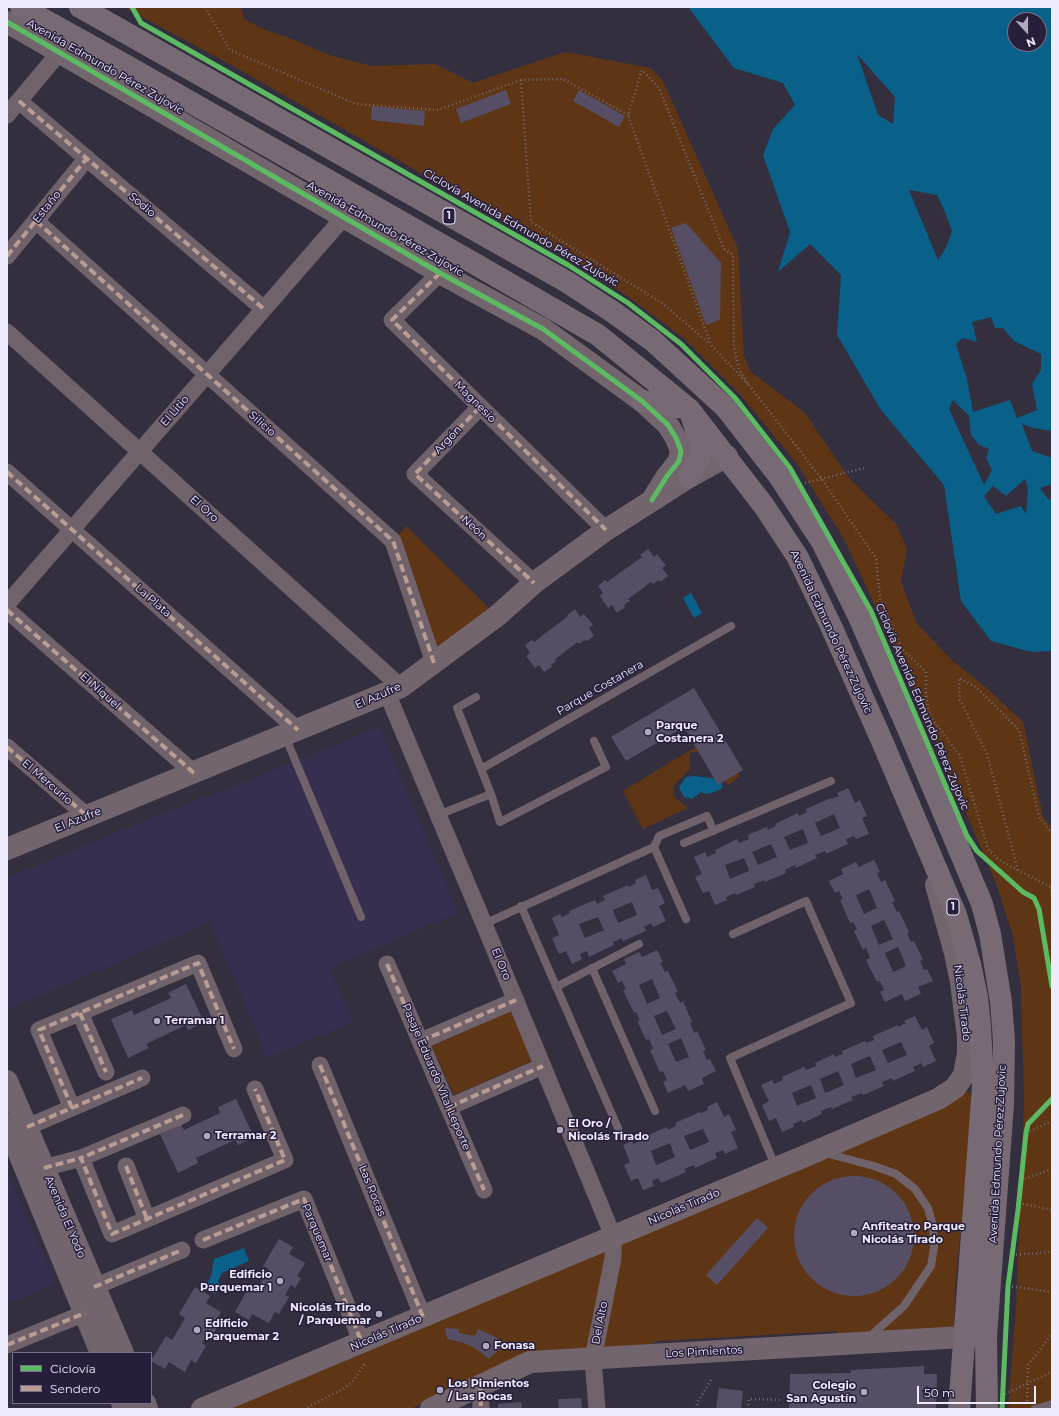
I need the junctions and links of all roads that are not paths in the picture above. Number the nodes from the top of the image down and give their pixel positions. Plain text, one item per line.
1 (21, 7) edge
2 (80, 7) edge
3 (7, 22) edge
4 (59, 53) junction
5 (19, 101) junction
6 (7, 115) edge
7 (87, 158) junction
8 (344, 217) junction
9 (36, 221) junction
10 (7, 256) edge
11 (440, 273) junction
12 (264, 309) junction
13 (7, 332) edge
14 (207, 374) junction
15 (642, 401) junction
16 (480, 407) junction
17 (688, 409) junction
18 (140, 452) junction
19 (727, 456) junction
20 (7, 472) edge
21 (415, 474) joint
22 (779, 476) junction
23 (688, 477) junction
24 (652, 500) junction
25 (72, 530) junction
26 (606, 530) junction
27 (534, 583) junction
28 (7, 604) edge
29 (7, 610) edge
30 (731, 626) dead end
31 (434, 663) junction
32 (394, 690) junction
33 (476, 697) dead end
34 (292, 732) junction
35 (594, 741) dead end
36 (7, 747) edge
37 (481, 769) junction
38 (194, 773) junction
39 (831, 780) dead end
40 (491, 794) junction
41 (438, 815) junction
42 (87, 816) junction
43 (714, 831) junction
44 (684, 843) dead end
45 (654, 846) junction
46 (7, 849) edge
47 (935, 867) junction
48 (521, 906) junction
49 (362, 917) dead end
50 (686, 919) dead end
51 (484, 924) junction
52 (733, 934) dead end
53 (639, 944) dead end
54 (387, 964) dead end
55 (592, 968) junction
56 (556, 987) junction
57 (516, 1000) junction
58 (80, 1013) junction
59 (421, 1041) junction
60 (234, 1049) dead end
61 (320, 1065) dead end
62 (543, 1066) junction
63 (106, 1072) dead end
64 (142, 1078) dead end
65 (7, 1081) edge
66 (255, 1089) dead end
67 (449, 1107) junction
68 (72, 1108) junction
69 (655, 1111) dead end
70 (183, 1115) dead end
71 (17, 1126) edge
72 (618, 1128) dead end
73 (817, 1151) junction
74 (81, 1158) junction
75 (126, 1166) dead end
76 (44, 1168) junction
77 (777, 1168) junction
78 (484, 1190) dead end
79 (147, 1219) junction
80 (613, 1236) junction
81 (203, 1240) dead end
82 (182, 1250) dead end
83 (94, 1286) junction
84 (85, 1313) junction
85 (423, 1317) junction
86 (964, 1337) junction
87 (986, 1337) junction
88 (362, 1343) junction
89 (861, 1343) junction
90 (7, 1345) edge
91 (102, 1352) edge
92 (123, 1352) edge
93 (593, 1358) junction
94 (480, 1386) junction
95 (997, 1402) edge
96 (1052, 1404) edge
97 (202, 1409) edge
98 (431, 1409) edge
99 (481, 1409) edge
100 (597, 1409) edge
101 (959, 1409) edge
102 (1035, 1409) edge

1 - 17 highway, Avenida Edmundo Pérez Zujovic / 1
2 - 22 highway, Avenida Edmundo Pérez Zujovic / 1
3 - 4 street, Avenida Edmundo Pérez Zujovic
4 - 5 street
4 - 8 street, Avenida Edmundo Pérez Zujovic
5 - 6 street
5 - 7 street, Sodio
7 - 9 street, Estaño
7 - 12 street, Sodio
8 - 11 street, Avenida Edmundo Pérez Zujovic
8 - 12 street, El Litio
9 - 10 street, Estaño
9 - 14 street, Silicio
11 - 15 street, Avenida Edmundo Pérez Zujovic
11 - 16 street, Magnesio
12 - 14 street, El Litio
13 - 18 street, El Oro
14 - 18 street, El Litio
14 - 31 street, Silicio
15 - 17 highway
15 - 24 street, Avenida Edmundo Pérez Zujovic
16 - 21 street, Argón
16 - 26 street, Magnesio
17 - 19 highway, Avenida Edmundo Pérez Zujovic / 1
17 - 23 highway
18 - 25 street, El Litio
18 - 32 street, El Oro
19 - 22 highway
19 - 23 street, El Azufre
19 - 47 highway, Avenida Edmundo Pérez Zujovic / 1
20 - 25 street, La Plata
21 - 27 street, Neón
22 - 87 highway, Avenida Edmundo Pérez Zujovic / 1
23 - 24 street, El Azufre
24 - 26 street, El Azufre
25 - 28 street, El Litio
25 - 34 street, La Plata
26 - 27 street, El Azufre
27 - 31 street, El Azufre
29 - 38 street, El Níquel
30 - 37 lane, Parque Costanera
31 - 32 street, El Azufre
32 - 34 street, El Azufre
32 - 41 street, El Oro
33 - 37 lane
34 - 38 street, El Azufre
34 - 49 lane
35 - 40 lane
36 - 42 street, El Mercurio
37 - 40 lane
38 - 42 street, El Azufre
39 - 43 lane
40 - 41 lane
41 - 51 street, El Oro
42 - 46 street, El Azufre
43 - 44 lane
43 - 45 lane
45 - 48 lane
45 - 50 lane
47 - 73 street, Nicolás Tirado
47 - 86 highway, Avenida Edmundo Pérez Zujovic / 1
48 - 51 lane
48 - 56 lane
51 - 57 street, El Oro
52 - 77 lane
53 - 55 lane
54 - 59 street, Pasaje Eduardo Vital Leporte
55 - 56 lane
55 - 69 lane
56 - 72 lane
57 - 59 street
57 - 62 street, El Oro
58 - 60 street
58 - 63 street
58 - 68 street
59 - 67 street, Pasaje Eduardo Vital Leporte
61 - 85 street, Las Rocas
62 - 67 street
62 - 80 street, El Oro
64 - 68 street
65 - 71 street, Avenida El Yodo
66 - 79 street
67 - 78 street, Pasaje Eduardo Vital Leporte
68 - 71 street
70 - 74 street
71 - 76 street, Avenida El Yodo
71 - 84 street, Avenida El Yodo
73 - 77 street, Nicolás Tirado
73 - 89 lane
74 - 76 street
74 - 79 street
75 - 79 street
76 - 83 street, Avenida El Yodo
77 - 80 street, Nicolás Tirado
80 - 85 street, Nicolás Tirado
80 - 93 street, Del Alto
81 - 88 street, Parquemar
82 - 83 street
83 - 92 street, Avenida El Yodo
84 - 90 street
84 - 91 street, Avenida El Yodo
85 - 88 street, Nicolás Tirado
86 - 87 street, Los Pimientos
86 - 89 street, Los Pimientos
86 - 101 highway, Avenida Edmundo Pérez Zujovic / 1
87 - 95 highway, Avenida Edmundo Pérez Zujovic / 1
88 - 97 street, Nicolás Tirado
89 - 93 street, Los Pimientos
93 - 94 street, Los Pimientos
93 - 100 street, Del Alto
94 - 98 street, Los Pimientos
94 - 99 street
96 - 102 lane

